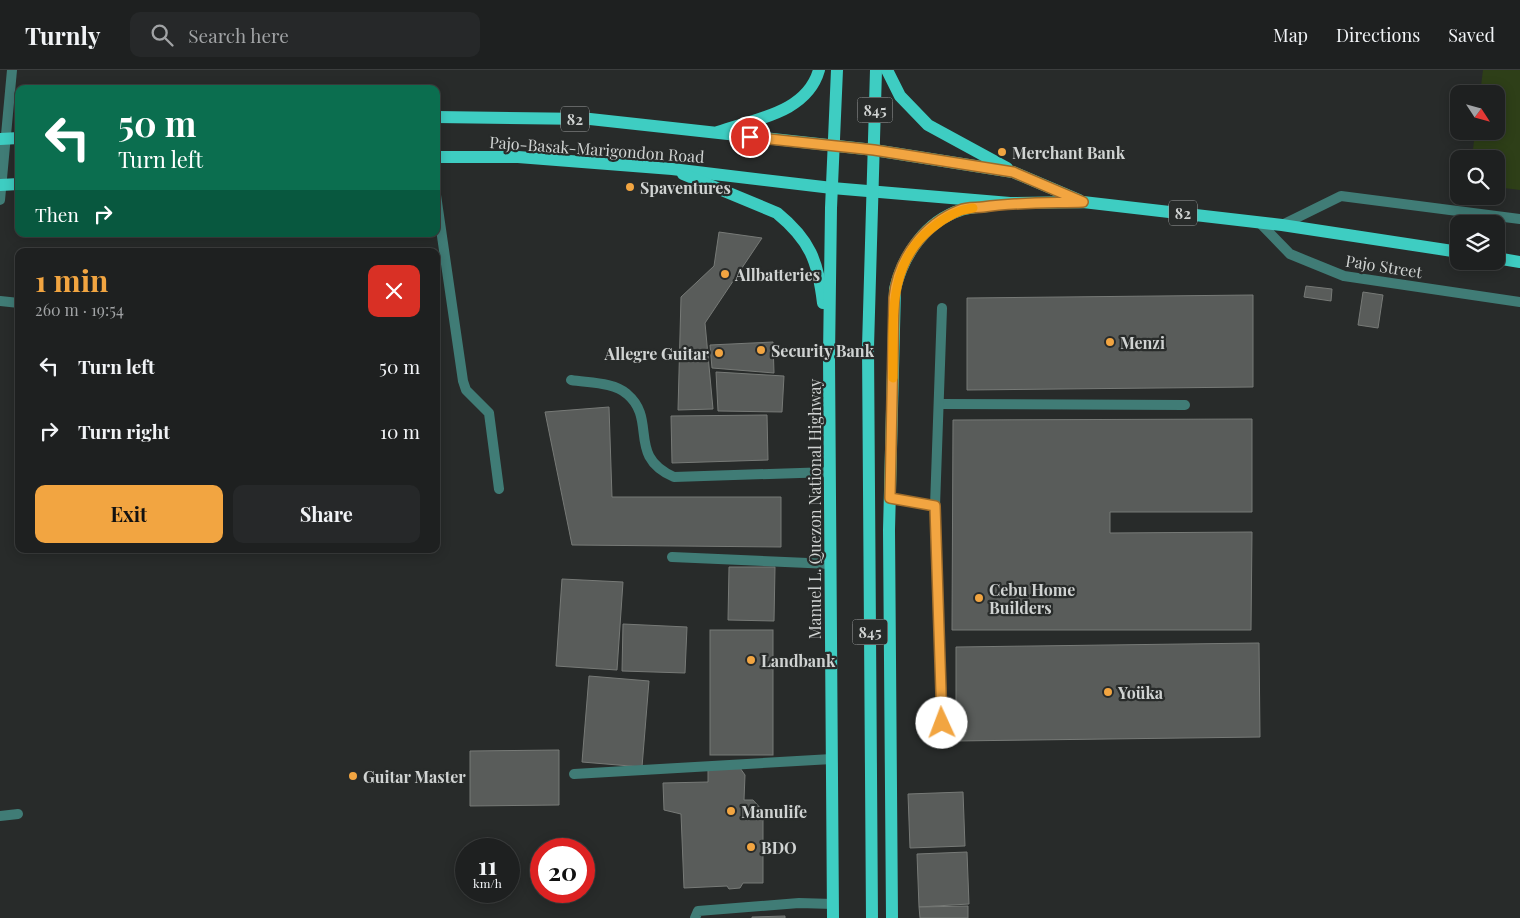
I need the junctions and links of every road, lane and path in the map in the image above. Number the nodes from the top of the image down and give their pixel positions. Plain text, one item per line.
1 (12, 70) edge
2 (819, 70) edge
3 (837, 70) edge
4 (876, 70) edge
5 (887, 70) edge
6 (440, 117) edge
7 (713, 134) junction
8 (15, 138) edge
9 (2, 139) edge
10 (835, 146) junction
11 (874, 150) junction
12 (440, 157) edge
13 (672, 169) junction
14 (1013, 172) junction
15 (15, 184) edge
16 (1, 185) edge
17 (832, 188) junction
18 (873, 190) junction
19 (0, 200) edge
20 (1083, 202) junction
21 (1010, 203) junction
22 (1520, 220) edge
23 (1259, 222) junction
24 (440, 223) edge
25 (1282, 225) junction
26 (1450, 251) edge
27 (1505, 260) edge
28 (1520, 262) edge
29 (0, 301) edge
30 (1520, 302) edge
31 (15, 303) edge
32 (942, 308) dead end
33 (829, 357) junction
34 (571, 380) dead end
35 (939, 404) junction
36 (1185, 406) dead end
37 (830, 472) junction
38 (499, 489) dead end
39 (890, 498) junction
40 (935, 506) junction
41 (672, 557) dead end
42 (830, 564) junction
43 (942, 723) dead end
44 (832, 759) junction
45 (574, 774) dead end
46 (18, 814) dead end
47 (0, 816) edge
48 (833, 904) junction
49 (695, 918) edge
50 (833, 918) edge
51 (872, 918) edge
52 (892, 918) edge

1 - 9 street
2 - 7 main road
3 - 10 main road, Manuel L. Quezon National Highway / 845
4 - 11 main road, 845
5 - 14 main road
6 - 7 main road, Pajo-Basak-Marigondon Road / 82
7 - 10 main road, Pajo-Basak-Marigondon Road / 82
8 - 9 main road
9 - 16 street
10 - 11 main road, Pajo-Basak-Marigondon Road / 82
10 - 17 main road, Manuel L. Quezon National Highway / 845
11 - 14 main road, Pajo-Basak-Marigondon Road / 82
11 - 18 main road, 845
12 - 13 main road, Pajo-Basak-Marigondon Road / 82
13 - 17 main road, Pajo-Basak-Marigondon Road / 82
13 - 33 main road
14 - 20 main road, Pajo-Basak-Marigondon Road / 82
15 - 16 main road
16 - 19 street
17 - 18 main road, Pajo-Basak-Marigondon Road / 82
17 - 33 main road, Manuel L. Quezon National Highway / 845
18 - 21 main road, Pajo-Basak-Marigondon Road / 82
18 - 51 main road, 845
20 - 21 main road, Pajo-Basak-Marigondon Road / 82
20 - 23 main road, Pajo-Basak-Marigondon Road / 82
21 - 39 main road
22 - 25 street
23 - 25 main road, Pajo-Basak-Marigondon Road / 82
23 - 30 street, Pajo Street
24 - 38 street
25 - 26 main road, 82
27 - 28 main road
29 - 31 street
32 - 35 street
33 - 37 main road, Manuel L. Quezon National Highway / 845
34 - 37 street
35 - 36 street
35 - 40 street
37 - 42 main road, Manuel L. Quezon National Highway / 845
39 - 40 street
39 - 52 main road
40 - 43 street
41 - 42 street
42 - 44 main road, Manuel L. Quezon National Highway / 845
44 - 45 street
44 - 48 main road, Manuel L. Quezon National Highway / 845
46 - 47 street
48 - 49 street
48 - 50 main road, Manuel L. Quezon National Highway / 845

